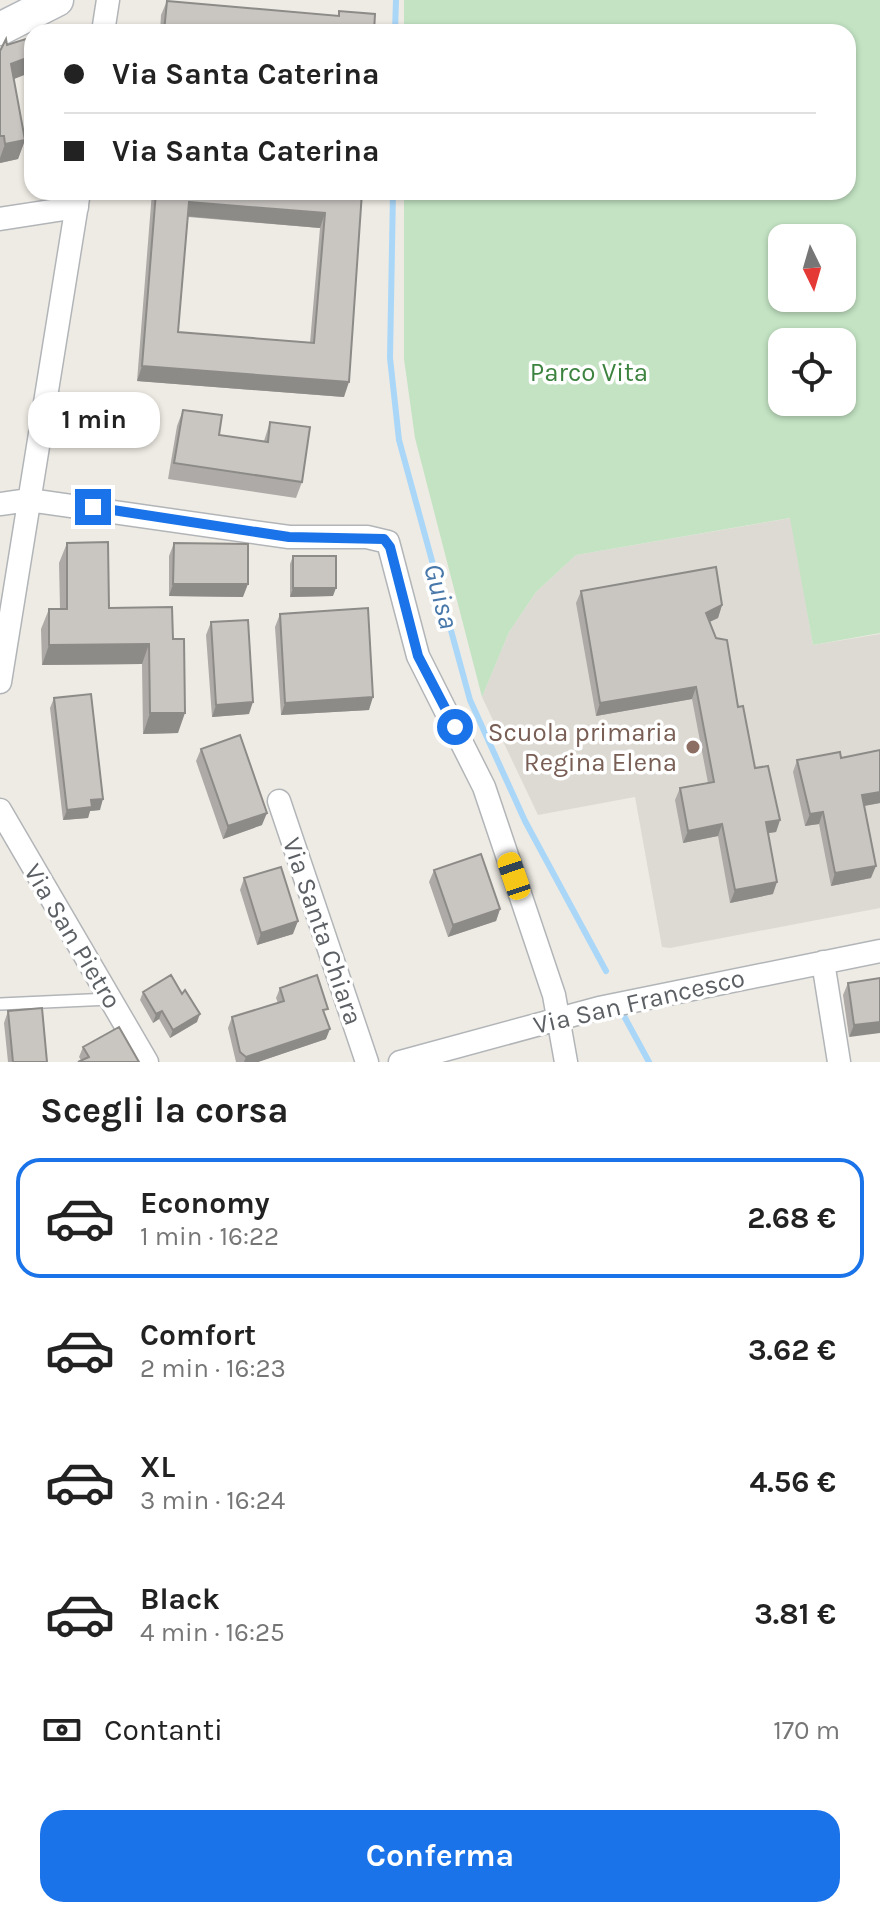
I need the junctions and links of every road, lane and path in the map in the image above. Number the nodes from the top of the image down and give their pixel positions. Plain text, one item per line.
1 (57, 0) edge
2 (108, 0) edge
3 (104, 24) edge
4 (0, 29) edge
5 (78, 200) edge
6 (0, 219) edge
7 (29, 500) junction
8 (0, 504) edge
9 (0, 682) edge
10 (279, 801) dead end
11 (0, 810) edge
12 (880, 951) edge
13 (823, 962) junction
14 (110, 999) junction
15 (0, 1004) edge
16 (560, 1017) junction
17 (147, 1062) edge
18 (367, 1062) edge
19 (400, 1062) edge
20 (566, 1062) edge
21 (839, 1062) edge

1 - 4 street
2 - 3 street
5 - 6 street
5 - 7 street
7 - 8 street
7 - 9 street
7 - 16 street
10 - 18 street, Via Santa Chiara
11 - 14 street, Via San Pietro
12 - 13 street, Via San Francesco
13 - 16 street, Via San Francesco
13 - 21 street
14 - 15 lane
14 - 17 street, Via San Pietro
16 - 19 street, Via San Francesco
16 - 20 street

